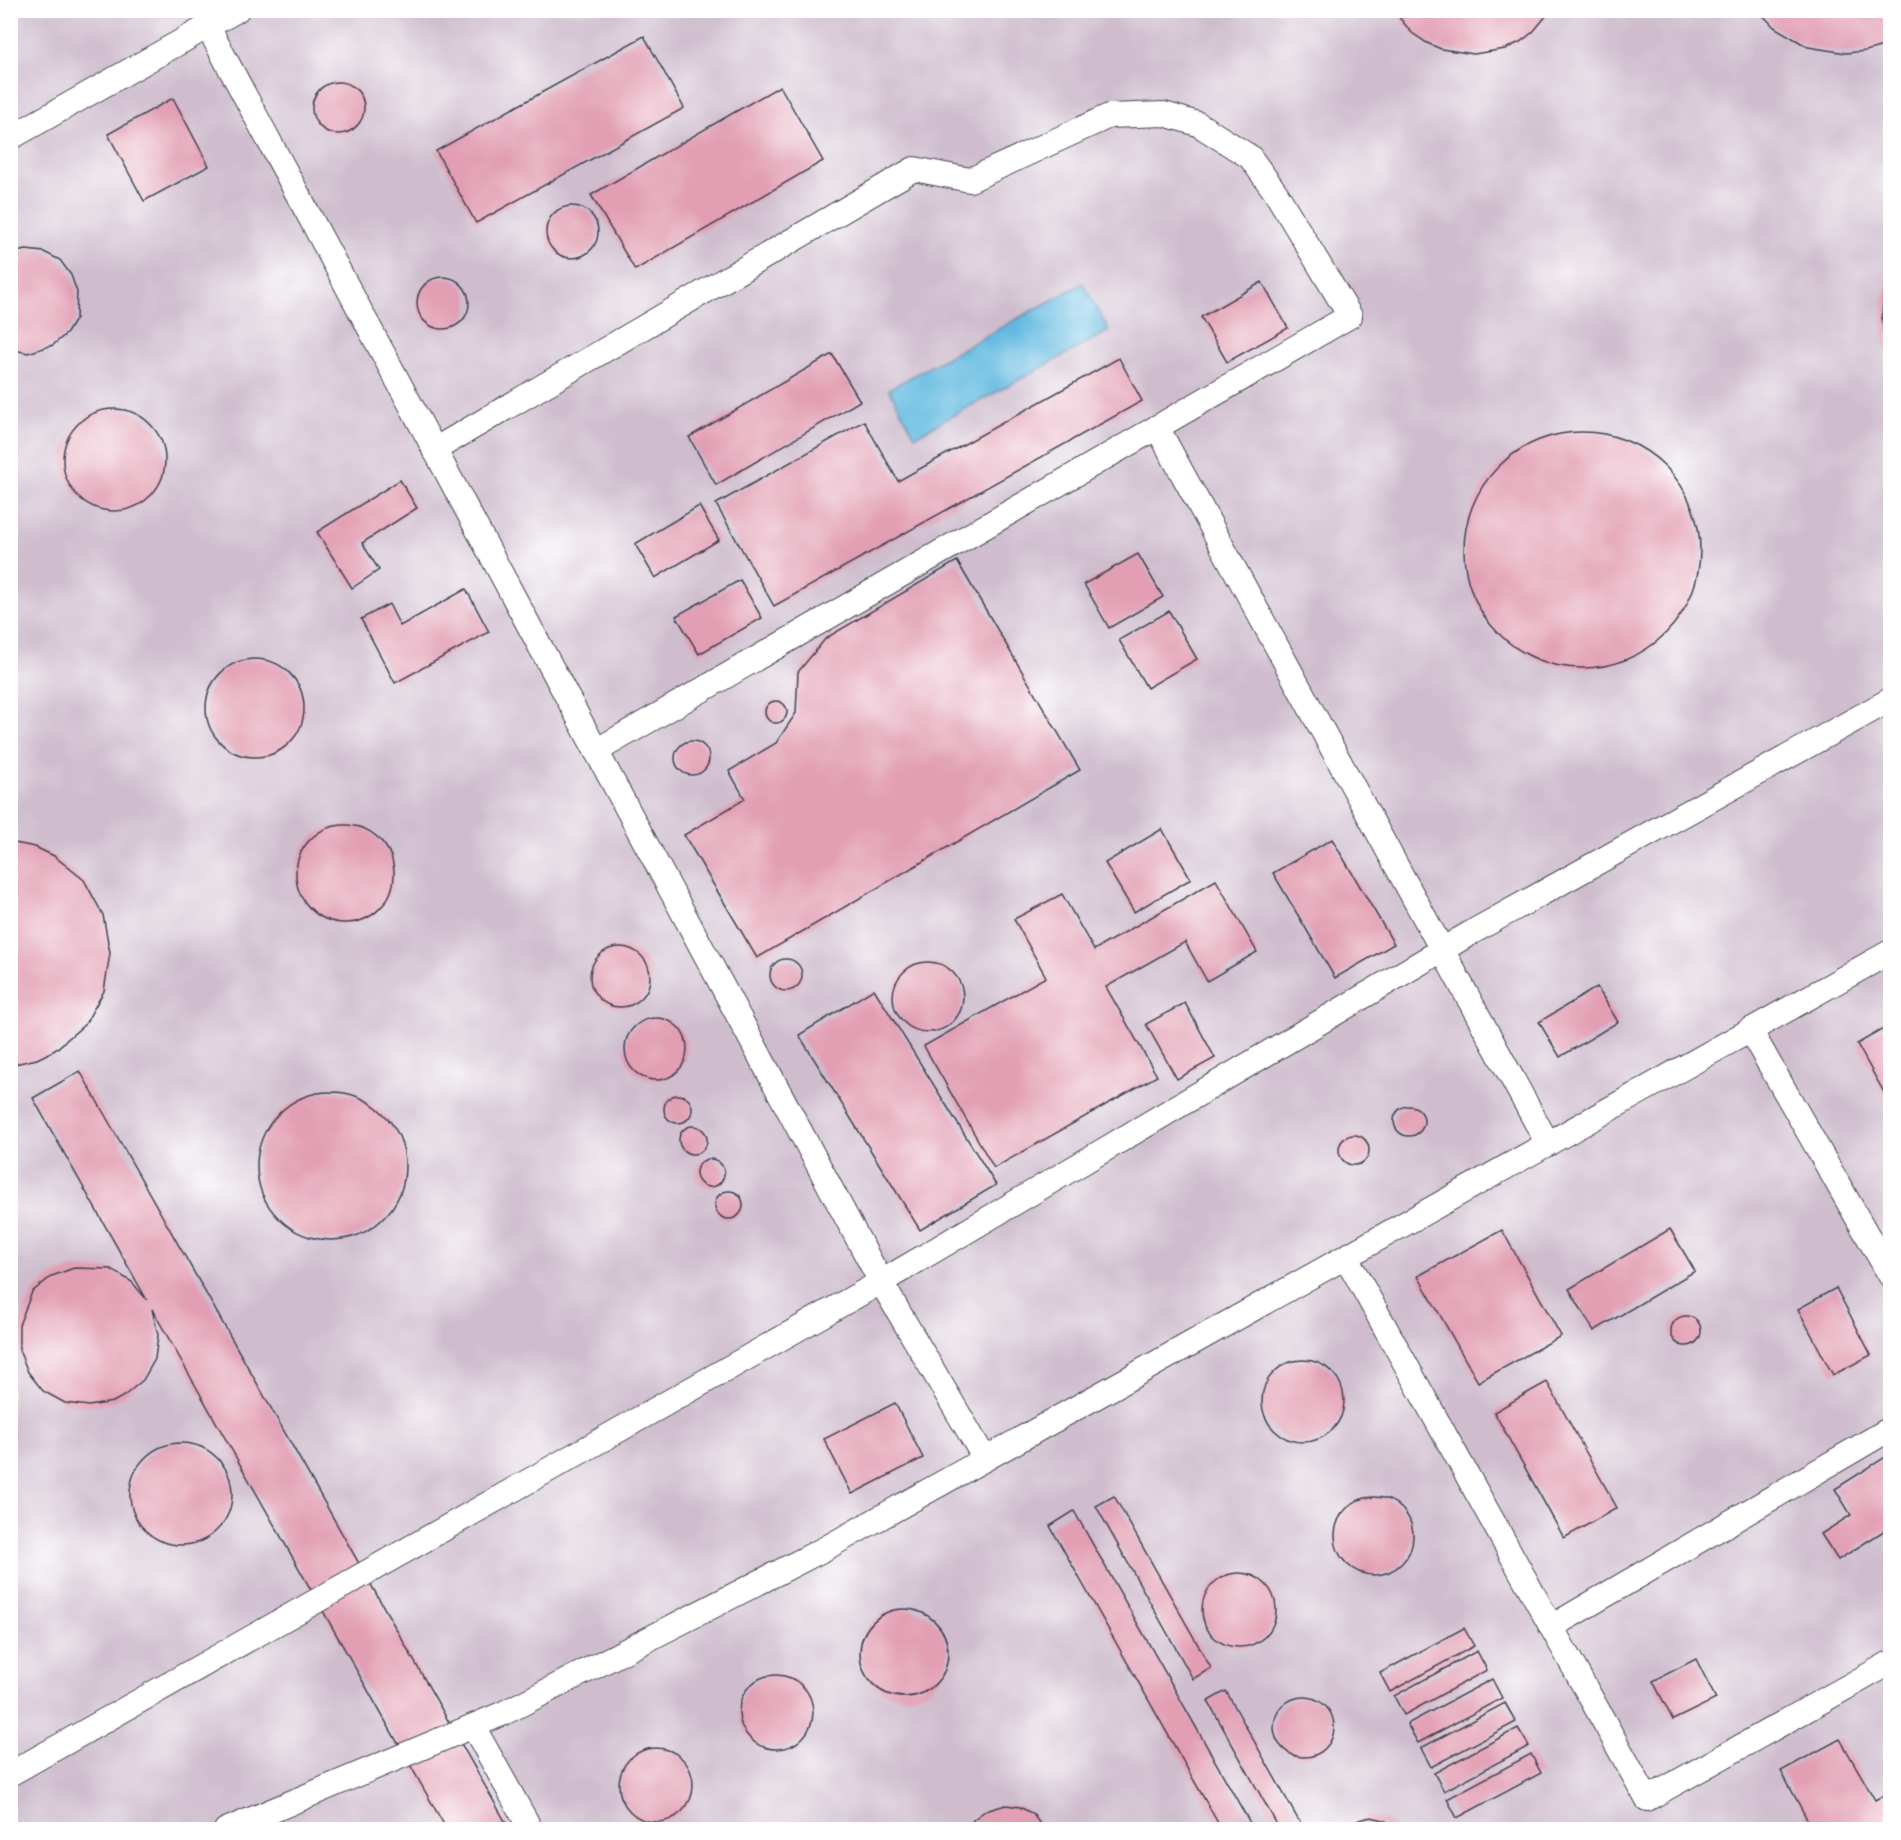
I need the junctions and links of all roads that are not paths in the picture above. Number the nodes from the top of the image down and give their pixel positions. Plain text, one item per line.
1 (237, 10) edge
2 (208, 27) junction
3 (10, 138) edge
4 (1157, 427) junction
5 (434, 450) junction
6 (1890, 700) edge
7 (596, 751) junction
8 (1442, 950) junction
9 (1890, 952) edge
10 (1750, 1030) junction
11 (1548, 1144) junction
12 (1346, 1257) junction
13 (1890, 1275) edge
14 (881, 1282) junction
15 (1890, 1429) edge
16 (985, 1459) junction
17 (1551, 1627) junction
18 (1890, 1663) edge
19 (473, 1726) junction
20 (10, 1774) edge
21 (226, 1830) edge
22 (531, 1830) edge

1 - 2 lane
2 - 3 lane
2 - 5 lane
4 - 5 lane
4 - 7 lane
4 - 8 lane
5 - 7 lane
6 - 8 lane
7 - 14 lane
8 - 11 lane
8 - 14 lane
9 - 10 lane
10 - 11 lane
10 - 13 lane
11 - 12 lane
12 - 16 lane
12 - 17 lane
14 - 16 lane
14 - 20 lane
15 - 17 lane
16 - 19 lane
17 - 18 lane
19 - 21 lane
19 - 22 lane

